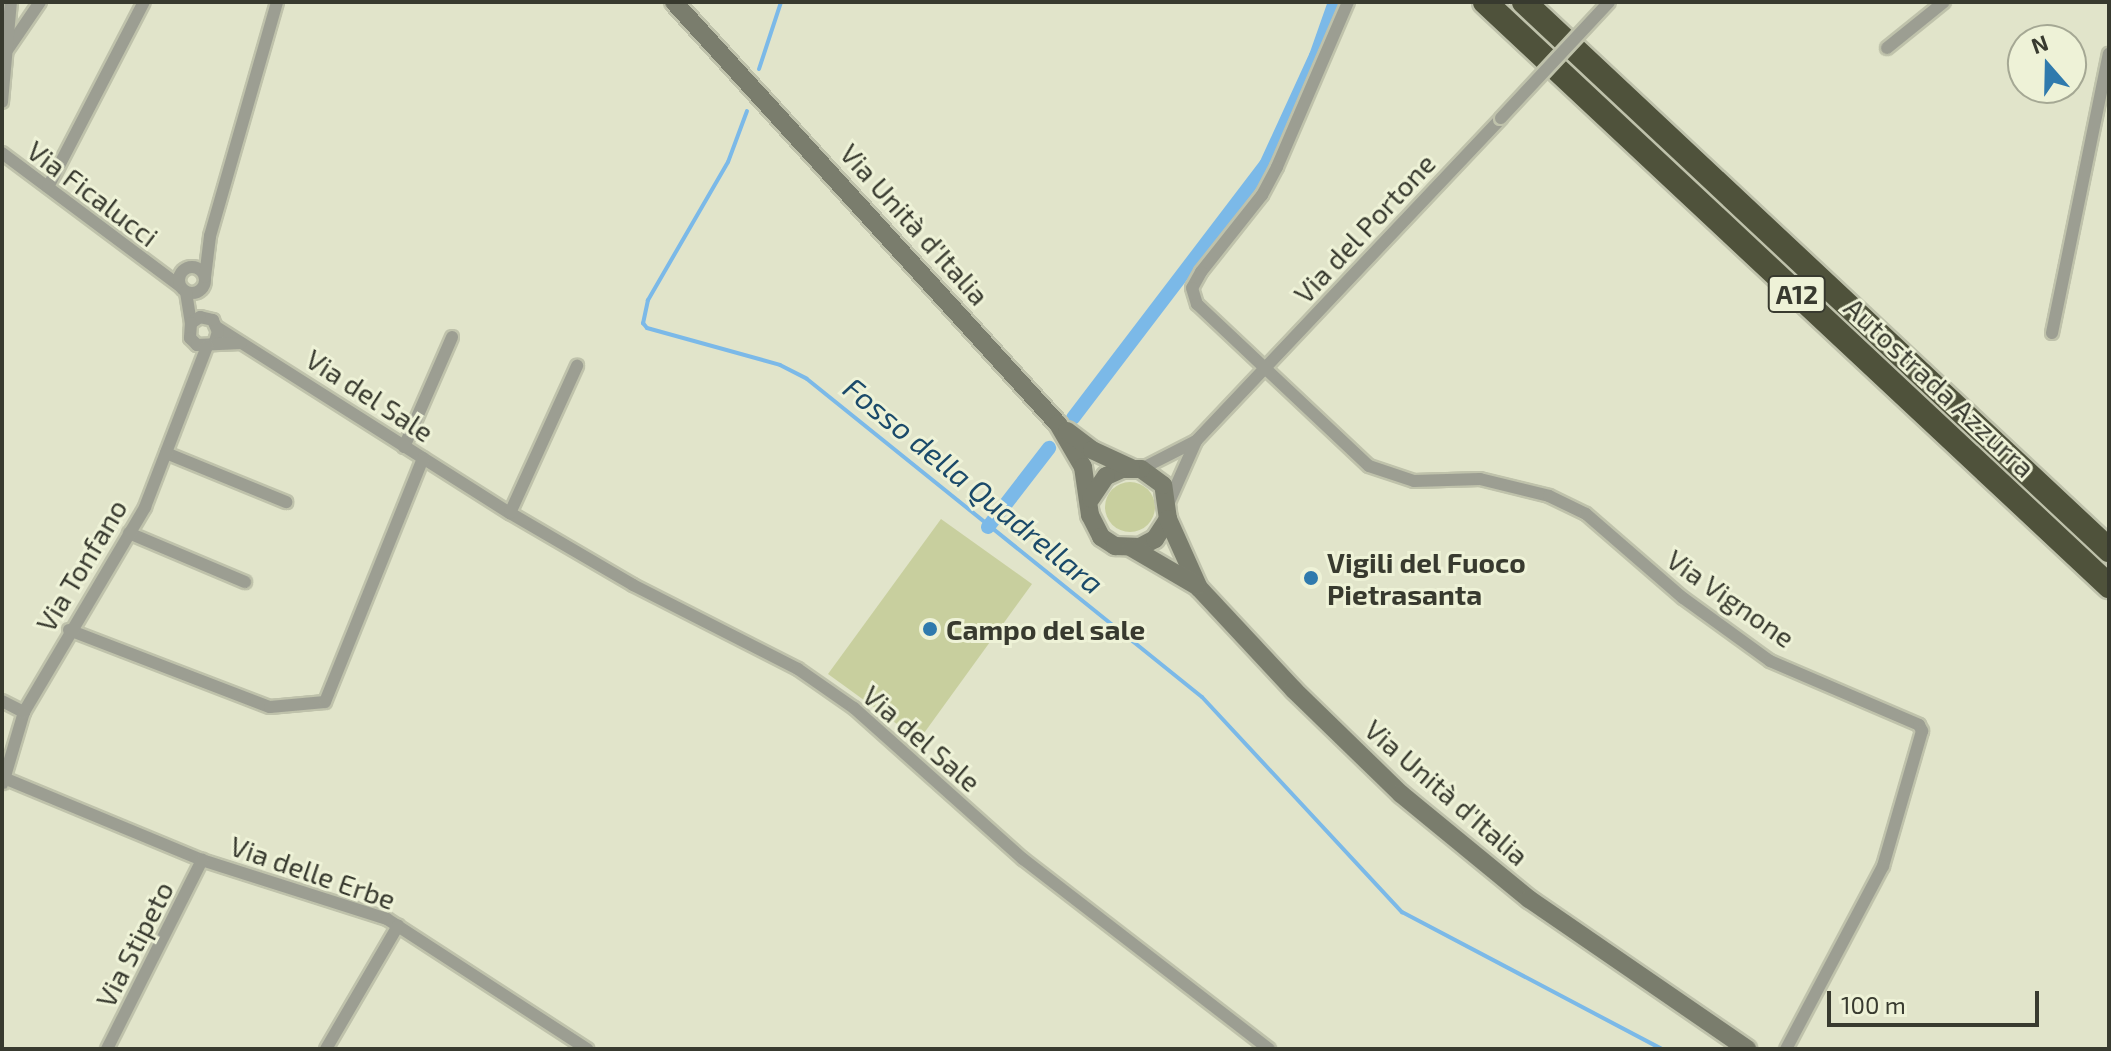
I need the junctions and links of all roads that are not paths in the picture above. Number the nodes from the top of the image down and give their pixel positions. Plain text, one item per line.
1 (11, 2) edge
2 (40, 2) edge
3 (144, 2) edge
4 (277, 2) edge
5 (674, 2) edge
6 (1348, 2) edge
7 (1485, 2) edge
8 (1524, 2) edge
9 (1609, 2) edge
10 (1944, 2) edge
11 (1887, 48) dead end
12 (7, 50) junction
13 (2109, 54) edge
14 (2, 102) edge
15 (2, 153) edge
16 (48, 187) junction
17 (210, 236) junction
18 (188, 268) junction
19 (156, 271) junction
20 (204, 283) junction
21 (183, 289) junction
22 (191, 323) junction
23 (212, 333) junction
24 (2052, 333) dead end
25 (452, 337) dead end
26 (193, 342) junction
27 (195, 366) junction
28 (577, 366) dead end
29 (1264, 368) junction
30 (1058, 424) junction
31 (1196, 441) junction
32 (404, 447) junction
33 (166, 453) junction
34 (423, 458) junction
35 (1136, 469) junction
36 (1091, 498) junction
37 (286, 502) dead end
38 (1169, 511) junction
39 (510, 513) junction
40 (129, 533) junction
41 (1132, 548) junction
42 (2109, 550) edge
43 (245, 582) dead end
44 (2109, 586) edge
45 (1199, 588) junction
46 (69, 630) junction
47 (2, 701) edge
48 (24, 712) junction
49 (3, 782) edge
50 (202, 860) junction
51 (398, 926) junction
52 (107, 1049) edge
53 (326, 1049) edge
54 (587, 1049) edge
55 (1269, 1049) edge
56 (1747, 1049) edge
57 (1786, 1049) edge

1 - 12 street
2 - 12 street
3 - 16 street
4 - 17 street
5 - 30 main road, Via Unità d'Italia
6 - 29 street
7 - 44 highway, Autostrada Azzurra / A12
8 - 42 highway, Autostrada Azzurra / A12
9 - 29 street, Via del Portone, bridge
10 - 11 street
12 - 14 street
13 - 24 street
15 - 16 street, Via Ficalucci
16 - 19 street, Via Ficalucci
17 - 18 street
17 - 20 street
18 - 19 street
18 - 20 street
18 - 21 street
19 - 21 street, Via Ficalucci
20 - 21 street
20 - 23 street
21 - 22 street
22 - 23 street
22 - 26 street
23 - 26 street
23 - 27 street
23 - 32 street, Via del Sale
25 - 32 street
26 - 27 street
27 - 33 street, Via Tonfano
28 - 39 street
29 - 31 street, Via del Portone
29 - 57 street, Via Vignone
30 - 35 main road
30 - 36 main road, Via Unità d'Italia
31 - 35 street, Via del Portone
31 - 38 street
32 - 34 street, Via del Sale
33 - 37 street
33 - 40 street, Via Tonfano
34 - 39 street, Via del Sale
34 - 46 street
35 - 36 main road
35 - 38 main road
36 - 41 main road
38 - 41 main road
38 - 45 main road, Via Unità d'Italia
39 - 55 street, Via del Sale
40 - 43 street
40 - 46 street, Via Tonfano
41 - 45 main road
45 - 56 main road, Via Unità d'Italia
46 - 48 street, Via Tonfano
47 - 48 street
48 - 49 street, Via Tonfano
49 - 50 street, Via delle Erbe
50 - 51 street, Via delle Erbe
50 - 52 street, Via Stipeto
51 - 53 street
51 - 54 street, Via delle Erbe

